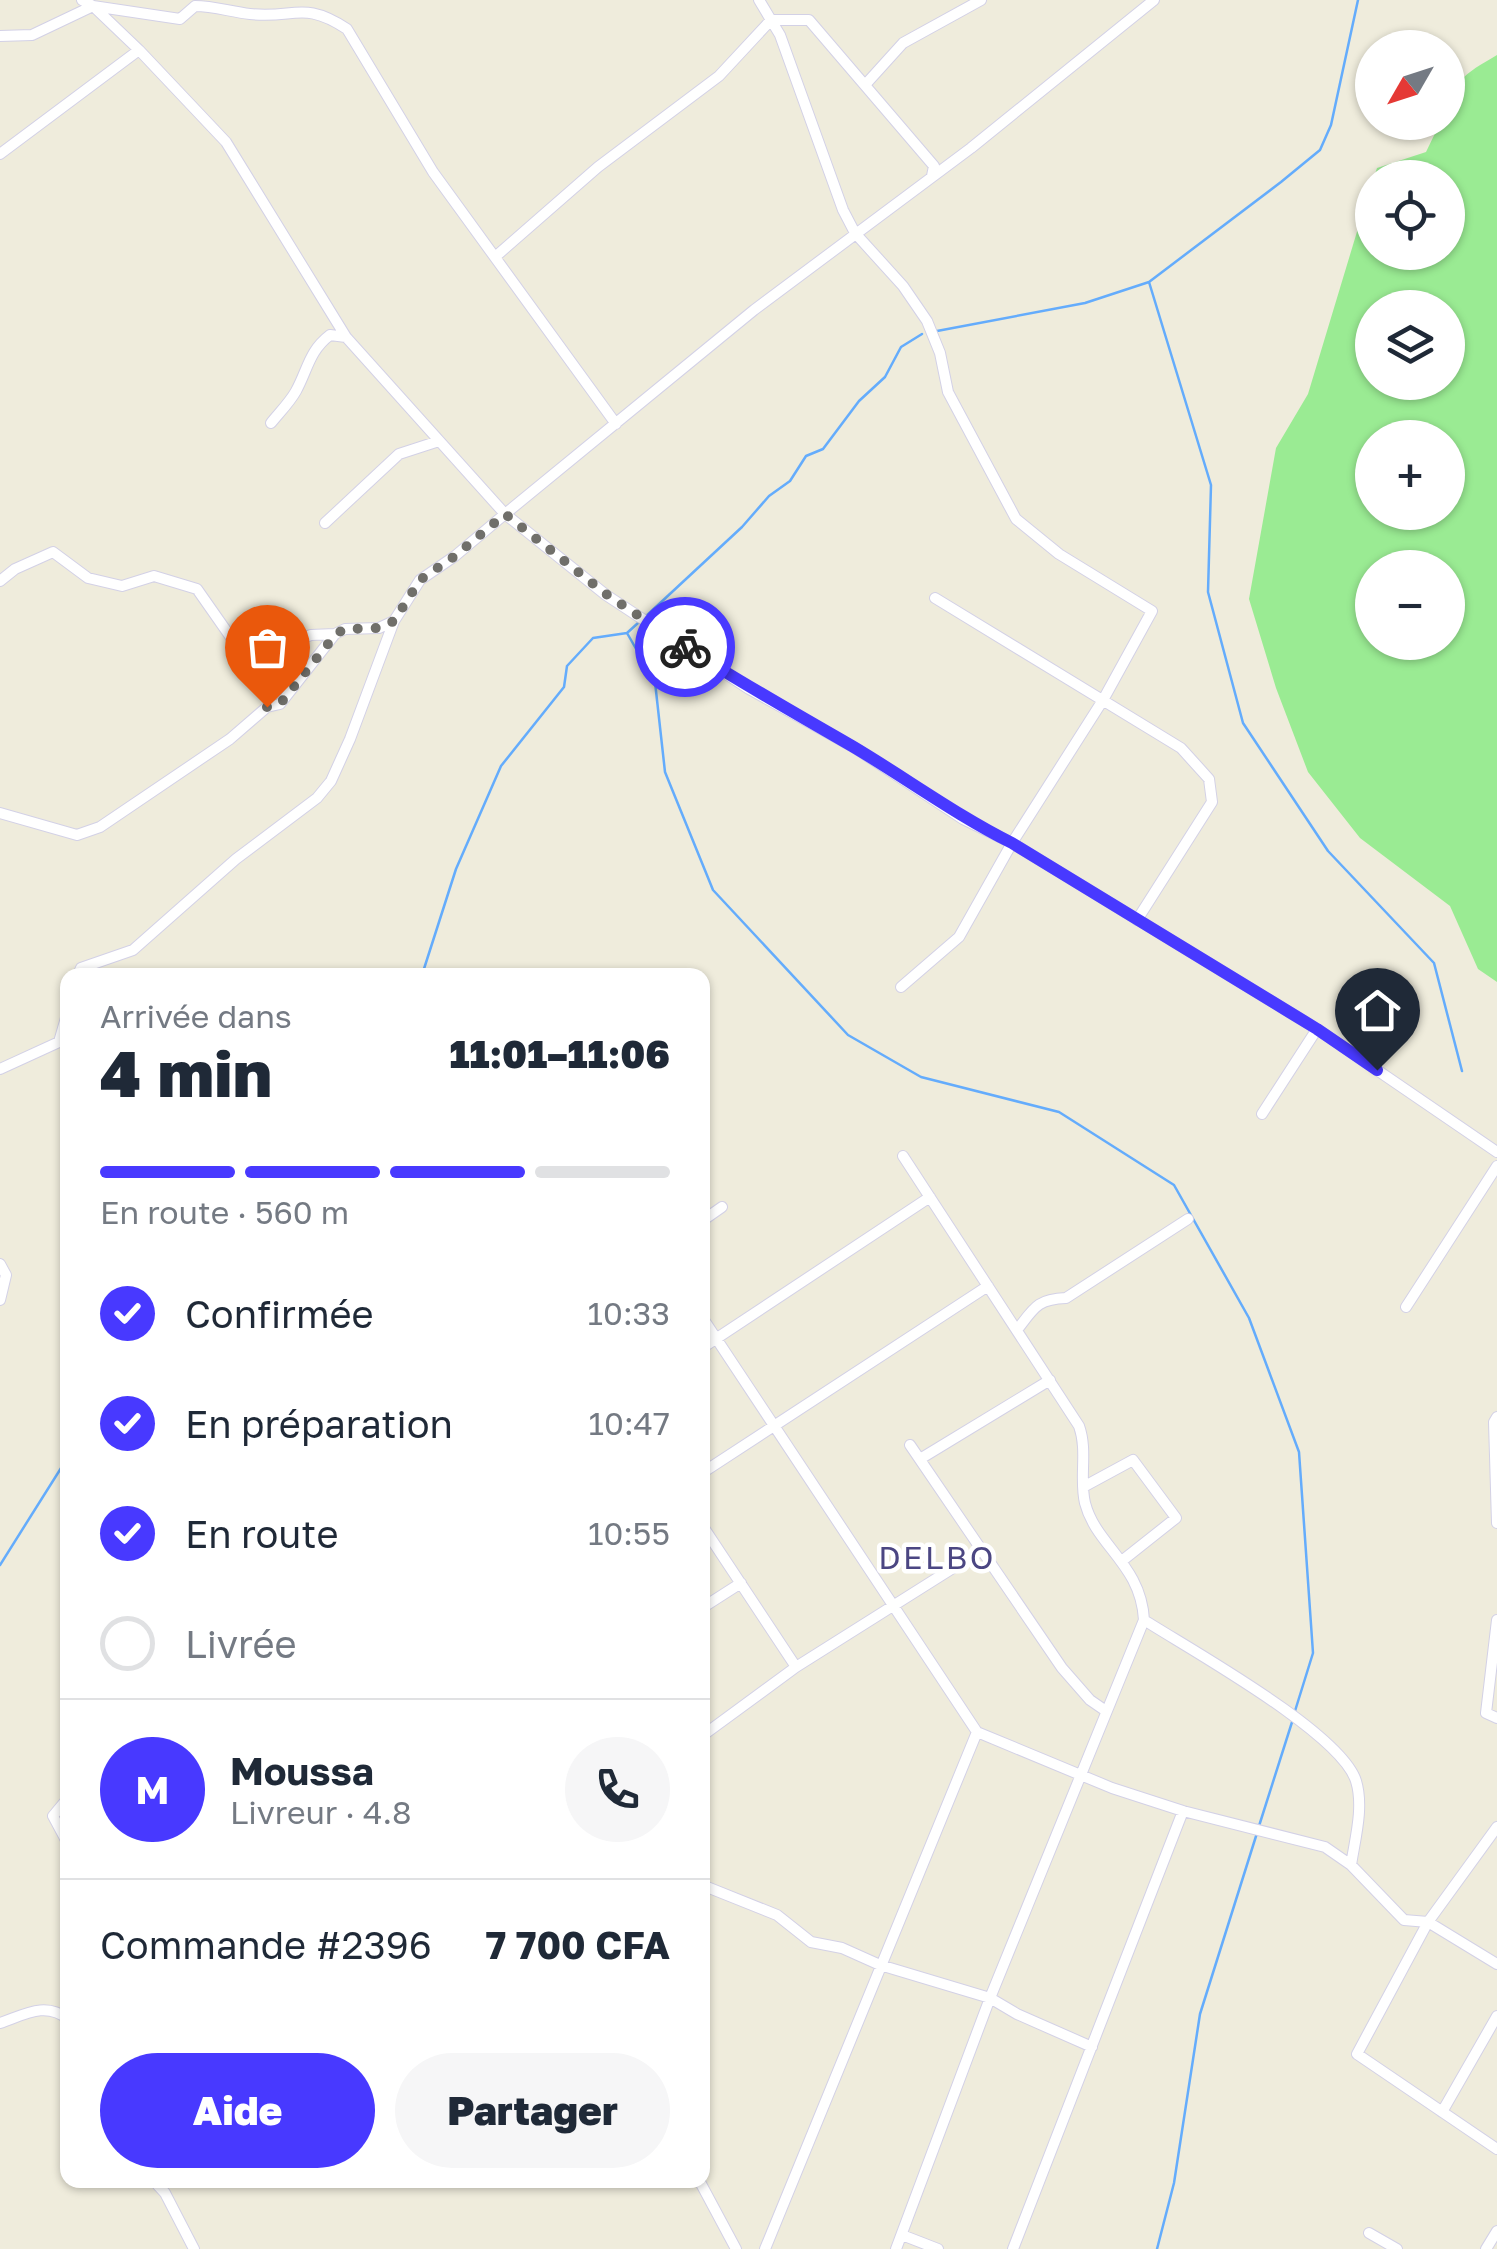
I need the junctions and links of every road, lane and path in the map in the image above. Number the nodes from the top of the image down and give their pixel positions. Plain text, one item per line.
1 (759, 0) edge
2 (980, 0) edge
3 (1154, 0) edge
4 (88, 3) edge
5 (771, 20) junction
6 (0, 36) edge
7 (139, 50) junction
8 (865, 86) junction
9 (0, 154) edge
10 (932, 177) junction
11 (855, 233) junction
12 (494, 257) junction
13 (346, 337) junction
14 (271, 423) dead end
15 (616, 424) junction
16 (439, 440) junction
17 (505, 514) junction
18 (325, 523) dead end
19 (0, 580) edge
20 (934, 598) dead end
21 (394, 621) junction
22 (336, 634) junction
23 (1103, 700) junction
24 (0, 812) edge
25 (1012, 843) junction
26 (1137, 920) junction
27 (80, 968) edge
28 (901, 987) dead end
29 (1317, 1029) junction
30 (60, 1036) edge
31 (0, 1069) edge
32 (1262, 1114) dead end
33 (1497, 1152) edge
34 (903, 1156) dead end
35 (1497, 1166) edge
36 (930, 1197) junction
37 (722, 1206) dead end
38 (710, 1215) edge
39 (1188, 1219) dead end
40 (0, 1264) edge
41 (988, 1286) junction
42 (0, 1300) edge
43 (1406, 1307) dead end
44 (710, 1330) edge
45 (1018, 1330) junction
46 (716, 1339) junction
47 (710, 1343) edge
48 (1050, 1380) junction
49 (1497, 1416) edge
50 (774, 1426) junction
51 (910, 1444) dead end
52 (920, 1459) junction
53 (710, 1468) edge
54 (1085, 1486) junction
55 (1497, 1522) edge
56 (710, 1537) edge
57 (980, 1551) junction
58 (1123, 1560) junction
59 (741, 1583) junction
60 (710, 1603) edge
61 (892, 1606) junction
62 (1144, 1620) junction
63 (1497, 1620) edge
64 (796, 1668) junction
65 (1106, 1712) junction
66 (1497, 1718) edge
67 (710, 1730) edge
68 (977, 1732) junction
69 (1082, 1774) junction
70 (60, 1808) edge
71 (1182, 1811) junction
72 (1497, 1827) edge
73 (60, 1829) edge
74 (1494, 1841) edge
75 (1351, 1865) junction
76 (710, 1888) edge
77 (1428, 1922) junction
78 (1497, 1964) edge
79 (880, 1965) junction
80 (990, 1998) junction
81 (60, 2013) edge
82 (1497, 2016) edge
83 (0, 2023) edge
84 (1092, 2046) junction
85 (1442, 2112) junction
86 (1497, 2149) edge
87 (160, 2188) edge
88 (703, 2188) edge
89 (1497, 2232) edge
90 (1369, 2233) dead end
91 (902, 2234) junction
92 (194, 2249) edge
93 (736, 2249) edge
94 (765, 2249) edge
95 (896, 2249) edge
96 (938, 2249) edge
97 (1013, 2249) edge
98 (1397, 2249) edge
99 (1486, 2249) edge

1 - 5 street
2 - 8 street
3 - 10 street
4 - 6 street
4 - 7 street
4 - 12 street
5 - 8 street
5 - 11 street
5 - 12 street
7 - 9 street
7 - 13 street
8 - 10 street
10 - 11 street
11 - 15 street
11 - 23 street
12 - 15 street
13 - 14 street
13 - 16 street
15 - 17 street
16 - 17 street
16 - 18 street
17 - 21 street
17 - 25 street
19 - 22 street
20 - 23 street
21 - 22 street
21 - 27 street
22 - 24 street
23 - 25 street
23 - 26 street
25 - 26 street
25 - 28 street
26 - 29 street
29 - 32 street
29 - 33 street
30 - 31 street
34 - 36 street
35 - 43 street
36 - 41 street
36 - 46 street
37 - 38 street
39 - 45 street
40 - 42 street
41 - 45 street
41 - 50 street
44 - 46 street
45 - 48 street
46 - 47 street
46 - 50 street
48 - 52 street
48 - 54 street
49 - 55 street
50 - 53 street
50 - 61 street
51 - 52 street
52 - 57 street
54 - 58 street
54 - 58 street
56 - 59 street
57 - 61 street
57 - 65 street
58 - 62 street
59 - 60 street
59 - 64 street
61 - 64 street
61 - 68 street
62 - 65 street
62 - 75 street
63 - 66 street
64 - 67 street
65 - 69 street
68 - 69 street
68 - 79 street
69 - 71 street
69 - 80 street
70 - 73 street
71 - 75 street
71 - 84 street
72 - 74 street
74 - 77 street
75 - 77 street
76 - 79 street
77 - 78 street
77 - 85 street
79 - 80 street
79 - 94 street
80 - 84 street
80 - 91 street
81 - 83 street
82 - 85 street
84 - 97 street
85 - 86 street
87 - 92 street
88 - 93 street
89 - 99 street
90 - 98 street
91 - 95 street
91 - 96 street

